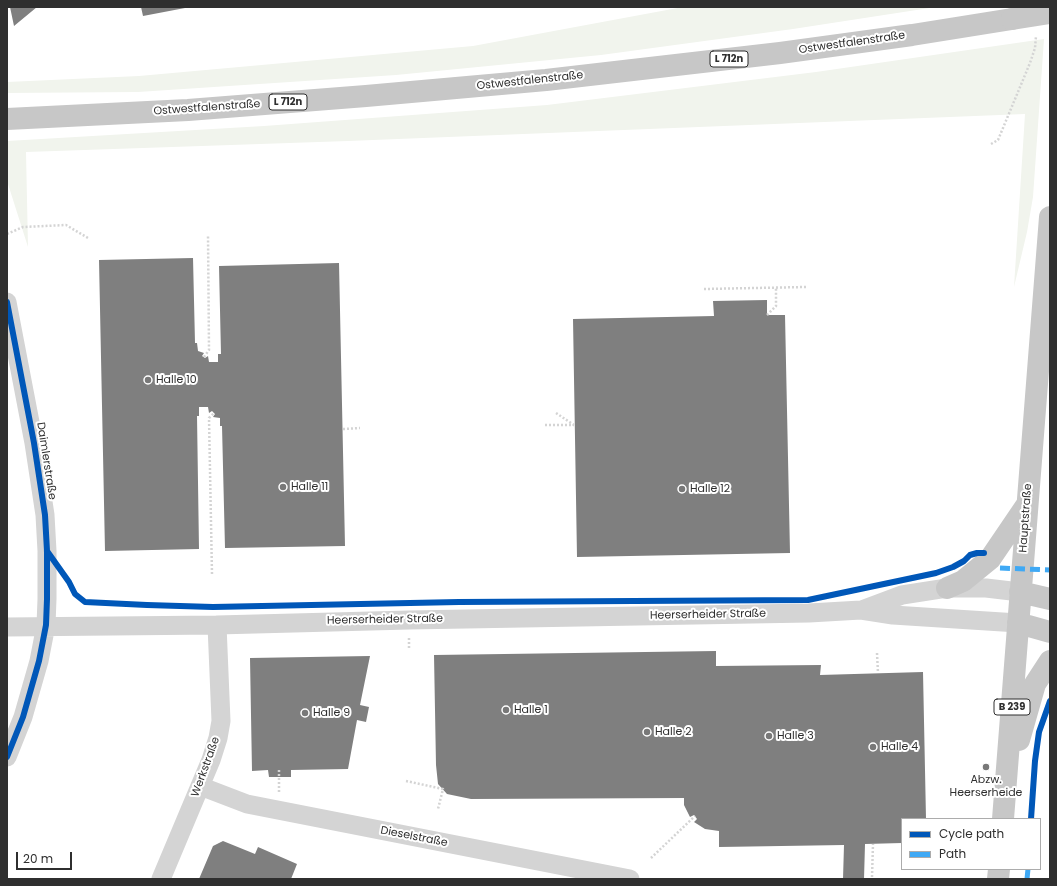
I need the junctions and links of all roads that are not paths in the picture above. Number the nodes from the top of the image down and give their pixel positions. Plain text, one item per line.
1 (1050, 13) edge
2 (7, 119) edge
3 (1050, 217) edge
4 (7, 302) edge
5 (1027, 505) junction
6 (948, 588) junction
7 (1020, 592) junction
8 (1050, 599) edge
9 (861, 610) junction
10 (1018, 624) junction
11 (46, 625) junction
12 (217, 625) junction
13 (7, 626) edge
14 (1050, 632) edge
15 (1050, 661) edge
16 (7, 757) edge
17 (200, 786) junction
18 (1005, 790) junction
19 (1003, 818) edge
20 (161, 879) edge
21 (630, 879) edge

1 - 2 main road, Ostwestfalenstraße / L 712n, bridge
3 - 5 main road, Hauptstraße / B 239
4 - 11 street, Daimlerstraße
5 - 6 main road
5 - 7 main road, Hauptstraße / B 239
6 - 7 street, Heerserheider Straße
6 - 9 street, Heerserheider Straße
7 - 8 main road
7 - 10 main road, Hauptstraße / B 239
9 - 10 street, Heerserheider Straße
9 - 12 street, Heerserheider Straße
10 - 14 main road
10 - 18 main road, Hauptstraße / B 239
11 - 12 street, Heerserheider Straße
11 - 13 street, Heerserheider Straße
11 - 16 street
12 - 17 street, Werkstraße
15 - 18 main road
17 - 20 street, Werkstraße
17 - 21 street, Dieselstraße
18 - 19 main road, Hauptstraße / B 239

